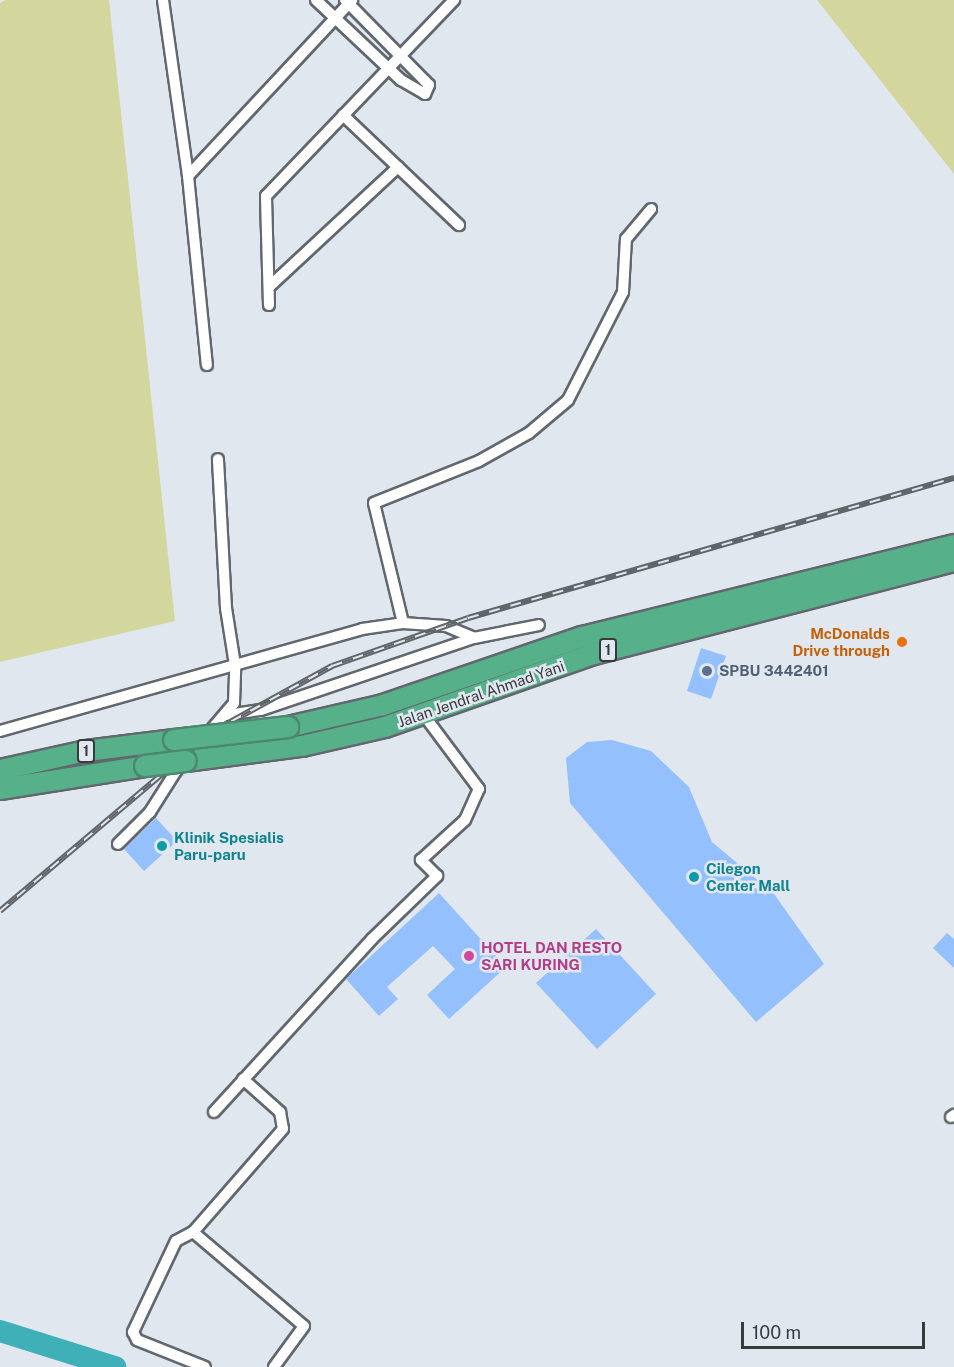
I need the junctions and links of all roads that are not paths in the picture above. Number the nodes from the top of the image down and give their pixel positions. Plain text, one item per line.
1 (163, 0) edge
2 (316, 0) edge
3 (454, 0) edge
4 (349, 1) edge
5 (334, 18) junction
6 (401, 56) junction
7 (389, 68) junction
8 (343, 115) junction
9 (398, 167) junction
10 (188, 176) junction
11 (651, 209) dead end
12 (459, 225) dead end
13 (270, 286) junction
14 (269, 305) dead end
15 (207, 365) dead end
16 (218, 459) dead end
17 (954, 545) edge
18 (954, 561) edge
19 (403, 623) junction
20 (539, 625) dead end
21 (474, 638) junction
22 (235, 665) junction
23 (423, 714) junction
24 (228, 715) junction
25 (0, 731) edge
26 (0, 770) edge
27 (0, 789) edge
28 (118, 844) dead end
29 (243, 1079) junction
30 (214, 1112) dead end
31 (193, 1232) junction
32 (205, 1367) edge
33 (274, 1367) edge

1 - 10 street
2 - 5 street
3 - 6 street
4 - 5 street
4 - 6 street
5 - 7 street
5 - 10 street
6 - 7 street
6 - 7 street
7 - 8 street
8 - 9 street
8 - 13 street
9 - 12 street
9 - 13 street
10 - 15 street
11 - 19 street
13 - 14 street
16 - 22 street
17 - 26 highway, Jalan Jendral Ahmad Yani / 1, bridge
18 - 23 highway, Jalan Jendral Ahmad Yani / 1
19 - 21 street
19 - 22 street
20 - 21 street
21 - 24 street
22 - 24 street
22 - 25 street
23 - 27 highway, Jalan Jendral Ahmad Yani / 1, bridge
23 - 29 street
24 - 28 street
29 - 30 street
29 - 31 street
31 - 32 street
31 - 33 street

